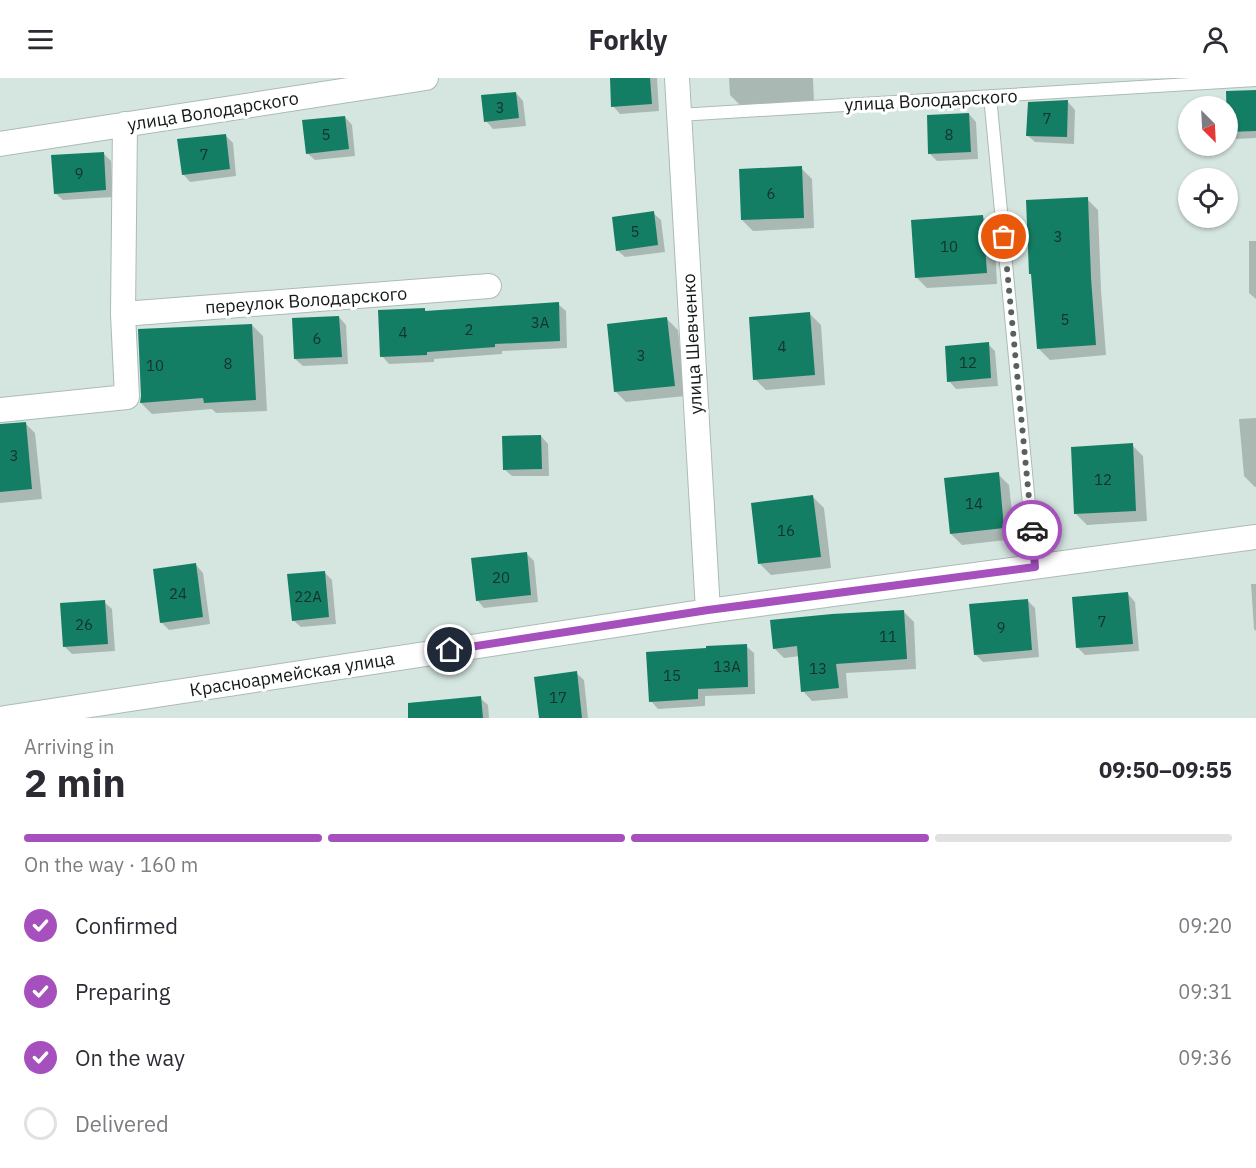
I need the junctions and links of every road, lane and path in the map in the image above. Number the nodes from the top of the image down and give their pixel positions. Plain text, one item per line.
1 (426, 78) edge
2 (677, 78) edge
3 (1256, 80) edge
4 (990, 96) junction
5 (679, 115) junction
6 (125, 124) junction
7 (0, 144) edge
8 (489, 286) dead end
9 (123, 314) junction
10 (0, 410) edge
11 (1256, 537) edge
12 (1035, 567) junction
13 (708, 610) junction
14 (5, 718) edge

1 - 6 street, улица Володарского
2 - 5 street, улица Шевченко
3 - 4 lane, улица Володарского
4 - 5 lane, улица Володарского
4 - 12 lane
5 - 13 street, улица Шевченко
6 - 7 street, улица Володарского
6 - 9 street
8 - 9 street, переулок Володарского
9 - 10 street
11 - 12 street, Красноармейская улица
12 - 13 street, Красноармейская улица
13 - 14 street, Красноармейская улица

